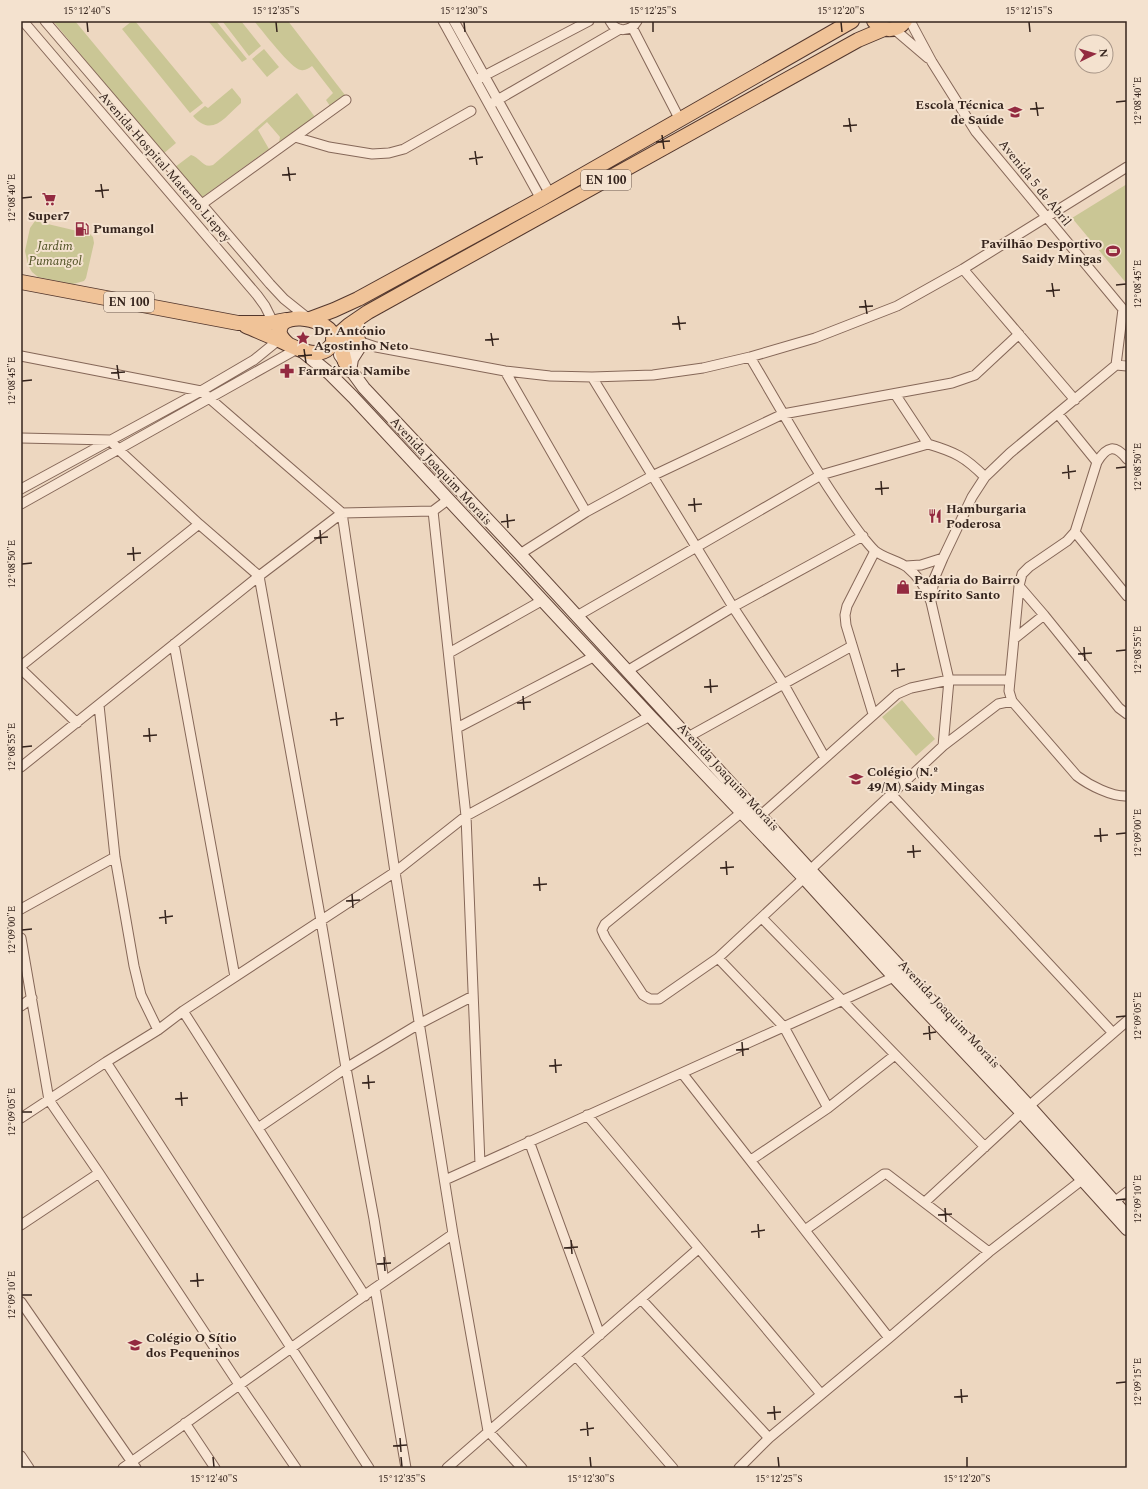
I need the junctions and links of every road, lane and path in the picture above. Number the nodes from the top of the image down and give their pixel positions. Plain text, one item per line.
1 (23, 21) edge
2 (45, 21) edge
3 (442, 21) edge
4 (454, 21) edge
5 (589, 21) edge
6 (610, 21) edge
7 (852, 21) edge
8 (906, 21) edge
9 (910, 21) edge
10 (634, 24) edge
11 (884, 26) edge
12 (620, 30) junction
13 (932, 62) junction
14 (484, 76) junction
15 (476, 80) junction
16 (346, 100) dead end
17 (498, 100) junction
18 (489, 105) junction
19 (471, 111) dead end
20 (680, 120) junction
21 (295, 137) junction
22 (165, 162) junction
23 (1127, 167) edge
24 (152, 172) junction
25 (546, 196) junction
26 (202, 204) junction
27 (1046, 217) junction
28 (963, 269) junction
29 (21, 282) edge
30 (1125, 311) edge
31 (310, 319) junction
32 (340, 333) junction
33 (1019, 334) junction
34 (286, 337) junction
35 (359, 345) junction
36 (21, 356) edge
37 (750, 357) junction
38 (1116, 366) junction
39 (1127, 366) edge
40 (347, 367) junction
41 (504, 371) junction
42 (592, 377) junction
43 (201, 391) junction
44 (895, 394) junction
45 (209, 399) junction
46 (1075, 400) junction
47 (783, 414) junction
48 (1058, 414) junction
49 (21, 438) edge
50 (110, 440) junction
51 (928, 444) junction
52 (119, 450) junction
53 (1127, 459) edge
54 (1097, 462) junction
55 (821, 475) junction
56 (652, 476) junction
57 (985, 477) junction
58 (21, 489) edge
59 (449, 499) junction
60 (21, 504) edge
61 (433, 511) junction
62 (586, 512) junction
63 (342, 513) junction
64 (199, 524) junction
65 (1075, 532) junction
66 (863, 536) junction
67 (696, 548) junction
68 (875, 551) junction
69 (520, 554) junction
70 (943, 558) junction
71 (906, 566) junction
72 (259, 576) junction
73 (1020, 586) junction
74 (1127, 596) edge
75 (543, 600) junction
76 (931, 602) junction
77 (733, 607) junction
78 (1044, 615) junction
79 (577, 616) junction
80 (1014, 640) junction
81 (174, 644) junction
82 (852, 646) junction
83 (449, 654) junction
84 (595, 656) junction
85 (21, 666) edge
86 (21, 669) edge
87 (627, 671) junction
88 (949, 680) junction
89 (1010, 680) junction
90 (783, 683) junction
91 (1012, 701) junction
92 (99, 705) junction
93 (873, 714) junction
94 (1127, 714) edge
95 (650, 716) junction
96 (77, 723) junction
97 (457, 728) junction
98 (688, 737) junction
99 (942, 746) junction
100 (825, 758) junction
101 (21, 767) edge
102 (891, 794) junction
103 (1127, 796) edge
104 (742, 812) junction
105 (466, 816) junction
106 (760, 816) junction
107 (115, 858) junction
108 (395, 872) junction
109 (807, 874) junction
110 (21, 909) edge
111 (762, 918) junction
112 (321, 921) junction
113 (21, 938) edge
114 (718, 958) junction
115 (235, 977) junction
116 (894, 977) junction
117 (473, 996) junction
118 (32, 998) junction
119 (842, 1000) junction
120 (21, 1006) edge
121 (183, 1011) junction
122 (1127, 1021) edge
123 (419, 1024) junction
124 (784, 1026) junction
125 (158, 1030) junction
126 (1113, 1033) junction
127 (895, 1055) junction
128 (106, 1062) junction
129 (346, 1068) junction
130 (682, 1073) junction
131 (48, 1100) junction
132 (828, 1108) junction
133 (1026, 1110) junction
134 (587, 1115) junction
135 (21, 1118) edge
136 (258, 1128) junction
137 (529, 1142) junction
138 (985, 1147) junction
139 (751, 1160) junction
140 (480, 1164) junction
141 (99, 1172) junction
142 (445, 1180) junction
143 (1082, 1180) junction
144 (1127, 1192) edge
145 (925, 1202) junction
146 (1114, 1202) junction
147 (1127, 1216) edge
148 (21, 1225) edge
149 (1127, 1229) edge
150 (805, 1230) junction
151 (453, 1234) junction
152 (698, 1250) junction
153 (989, 1252) junction
154 (384, 1281) junction
155 (375, 1288) junction
156 (365, 1296) junction
157 (641, 1299) junction
158 (21, 1302) edge
159 (600, 1336) junction
160 (890, 1338) junction
161 (292, 1348) junction
162 (576, 1356) junction
163 (240, 1386) junction
164 (821, 1394) junction
165 (185, 1423) junction
166 (488, 1431) junction
167 (769, 1438) junction
168 (21, 1456) edge
169 (134, 1465) edge
170 (29, 1468) edge
171 (123, 1468) edge
172 (215, 1468) edge
173 (296, 1468) edge
174 (369, 1468) edge
175 (406, 1468) edge
176 (447, 1468) edge
177 (522, 1468) edge
178 (673, 1468) edge
179 (739, 1468) edge

1 - 24 street, Avenida Hospital Materno Liepey
2 - 22 street, Avenida Hospital Materno Liepey
3 - 15 street
4 - 14 street
5 - 14 street
6 - 12 street
7 - 20 main road, EN 100
8 - 11 main road, EN 100
9 - 13 street, Avenida 5 de Abril
10 - 12 street
10 - 20 street
11 - 13 street, Avenida 5 de Abril
11 - 32 main road, EN 100
12 - 17 street
13 - 27 street, Avenida 5 de Abril
14 - 15 street
14 - 17 street
15 - 18 street
16 - 21 street
17 - 18 street
17 - 25 street
18 - 25 street
19 - 21 street
20 - 25 main road, EN 100
21 - 26 street
22 - 24 street
22 - 26 street, Avenida Hospital Materno Liepey
23 - 27 street
24 - 34 street, Avenida Hospital Materno Liepey
25 - 31 main road, EN 100
26 - 31 street, Avenida Hospital Materno Liepey
27 - 28 street
27 - 30 street, Avenida 5 de Abril
28 - 33 street
28 - 37 street
29 - 34 main road, EN 100
30 - 38 street
31 - 32 main road, EN 100
31 - 34 main road, EN 100
32 - 34 main road, EN 100
32 - 35 street
32 - 35 main road
32 - 40 main road
33 - 44 street
33 - 46 street
34 - 43 street
34 - 45 street
34 - 59 street, Avenida Joaquim Morais
35 - 40 street
35 - 41 street
36 - 43 street
37 - 42 street
37 - 47 street
38 - 39 street
38 - 46 street
40 - 69 street, Avenida Joaquim Morais
41 - 42 street
41 - 62 street
42 - 56 street
43 - 45 street
43 - 50 street
44 - 47 street
44 - 51 street
45 - 52 street
45 - 63 street
46 - 48 street
47 - 55 street
47 - 56 street
48 - 54 street
48 - 57 street
49 - 50 street
50 - 52 street
50 - 58 street
51 - 55 street
51 - 57 street
52 - 60 street
52 - 64 street
53 - 54 street
54 - 65 street
55 - 66 street
55 - 67 street
56 - 62 street
56 - 67 street
57 - 70 street
59 - 61 street
59 - 75 street, Avenida Joaquim Morais
61 - 63 street
61 - 83 street
62 - 69 street
63 - 72 street
63 - 108 street
64 - 72 street
64 - 85 street
65 - 73 street
65 - 74 street
66 - 68 street
66 - 77 street
67 - 77 street
67 - 79 street
68 - 71 street
68 - 82 street
69 - 79 street, Avenida Joaquim Morais
70 - 71 street
70 - 76 street
71 - 76 street
72 - 81 street
72 - 112 street
73 - 78 street
73 - 80 street
75 - 83 street
75 - 84 street, Avenida Joaquim Morais
76 - 88 street
77 - 87 street
77 - 90 street
78 - 80 street
78 - 94 street
79 - 87 street, Avenida Joaquim Morais
80 - 89 street
81 - 92 street
81 - 115 street
82 - 90 street
82 - 93 street
83 - 97 street
84 - 95 street, Avenida Joaquim Morais
84 - 97 street
86 - 96 street
87 - 98 street, Avenida Joaquim Morais
88 - 89 street
88 - 93 street
88 - 99 street
89 - 91 street
90 - 98 street
90 - 100 street
91 - 99 street
91 - 103 street
92 - 96 street
92 - 107 street
93 - 100 street
95 - 104 street, Avenida Joaquim Morais
95 - 105 street
96 - 101 street
97 - 105 street
98 - 106 street, Avenida Joaquim Morais
99 - 102 street
100 - 106 street
102 - 109 street
102 - 126 street
104 - 109 street, Avenida Joaquim Morais
104 - 114 street
105 - 108 street
105 - 117 street
106 - 109 street, Avenida Joaquim Morais
107 - 110 street
107 - 125 street
108 - 112 street
108 - 123 street
109 - 111 street
109 - 116 street, Avenida Joaquim Morais
109 - 133 street, Avenida Joaquim Morais
111 - 114 street
111 - 119 street
112 - 115 street
112 - 129 street
113 - 118 street
114 - 124 street
115 - 121 street
116 - 119 street
116 - 133 street, Avenida Joaquim Morais
117 - 123 street
117 - 140 street
118 - 120 street
118 - 131 street
119 - 124 street
119 - 127 street
121 - 125 street
121 - 136 street
122 - 126 street
123 - 129 street
123 - 142 street
124 - 130 street
124 - 132 street
125 - 128 street
126 - 133 street
127 - 132 street
127 - 138 street
128 - 131 street
128 - 161 street
129 - 136 street
129 - 154 street
130 - 134 street
130 - 139 street
131 - 135 street
131 - 141 street
132 - 139 street
133 - 138 street
133 - 143 street, Avenida Joaquim Morais
133 - 146 street, Avenida Joaquim Morais
134 - 137 street
134 - 152 street
136 - 156 street
137 - 140 street
137 - 159 street
138 - 145 street
139 - 150 street
140 - 142 street
141 - 148 street
141 - 163 street
142 - 151 street
143 - 149 street, Avenida Joaquim Morais
143 - 153 street
144 - 146 street
145 - 150 street
145 - 153 street
146 - 147 street, Avenida Joaquim Morais
150 - 160 street
151 - 154 street
151 - 166 street
152 - 157 street
152 - 164 street
153 - 160 street
154 - 155 street
155 - 156 street
155 - 175 street
156 - 161 street
157 - 159 street
157 - 167 street
158 - 169 street
159 - 162 street
160 - 164 street
161 - 163 street
161 - 174 street
162 - 166 street
162 - 178 street
163 - 165 street
163 - 173 street
164 - 167 street
165 - 169 street
165 - 172 street
166 - 176 street
166 - 177 street
167 - 179 street
168 - 170 street
169 - 171 street

